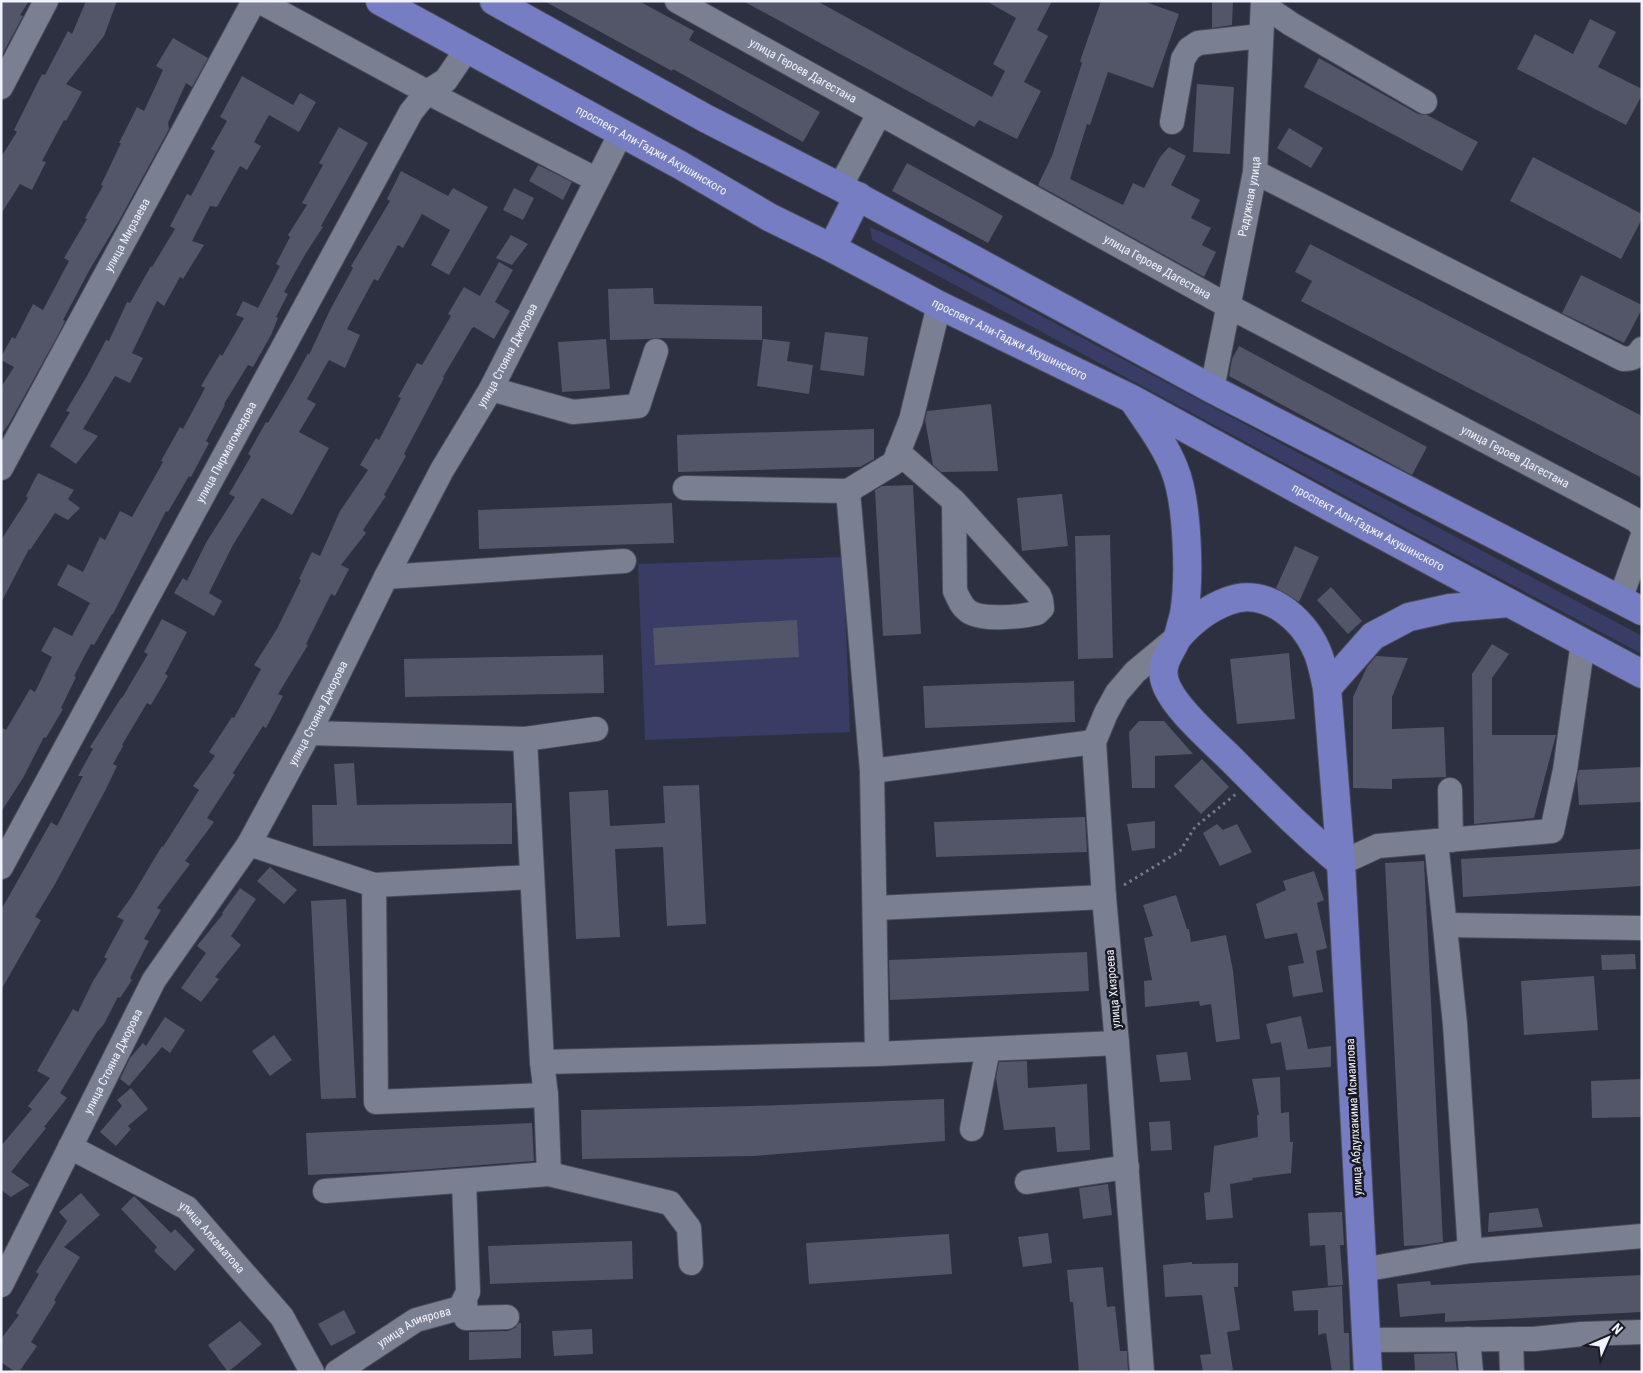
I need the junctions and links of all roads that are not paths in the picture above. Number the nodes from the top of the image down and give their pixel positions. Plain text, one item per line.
1 (46, 1) edge
2 (254, 1) edge
3 (259, 1) edge
4 (380, 1) edge
5 (494, 1) edge
6 (677, 1) edge
7 (1263, 3) edge
8 (1262, 36) junction
9 (467, 49) junction
10 (1, 87) edge
11 (427, 92) junction
12 (1425, 102) dead end
13 (879, 114) junction
14 (1172, 122) dead end
15 (621, 134) junction
16 (1255, 172) junction
17 (597, 180) junction
18 (849, 192) junction
19 (832, 248) junction
20 (939, 305) junction
21 (1230, 307) junction
22 (656, 351) dead end
23 (1641, 352) edge
24 (491, 388) junction
25 (1212, 389) junction
26 (1132, 399) junction
27 (898, 452) junction
28 (1, 468) edge
29 (685, 488) dead end
30 (848, 491) junction
31 (954, 501) junction
32 (1642, 526) edge
33 (1642, 538) edge
34 (624, 561) dead end
35 (386, 577) junction
36 (1510, 603) junction
37 (1631, 605) edge
38 (1178, 637) junction
39 (1583, 642) junction
40 (1642, 674) edge
41 (1327, 688) junction
42 (596, 729) dead end
43 (310, 733) junction
44 (525, 739) junction
45 (1094, 742) junction
46 (872, 770) junction
47 (1450, 790) dead end
48 (1443, 840) junction
49 (249, 844) junction
50 (1341, 863) junction
51 (1, 867) edge
52 (532, 876) junction
53 (374, 885) junction
54 (1104, 897) junction
55 (876, 908) junction
56 (1446, 925) junction
57 (1642, 928) edge
58 (1117, 1043) junction
59 (988, 1049) junction
60 (877, 1054) junction
61 (542, 1062) junction
62 (546, 1095) junction
63 (972, 1128) dead end
64 (70, 1147) junction
65 (1127, 1167) junction
66 (549, 1174) junction
67 (464, 1181) junction
68 (1027, 1182) dead end
69 (325, 1192) dead end
70 (1642, 1236) edge
71 (1470, 1251) junction
72 (691, 1264) dead end
73 (1362, 1270) junction
74 (1, 1286) edge
75 (464, 1300) junction
76 (508, 1317) dead end
77 (1642, 1332) edge
78 (1468, 1339) junction
79 (1510, 1339) junction
80 (1366, 1340) junction
81 (312, 1372) edge
82 (337, 1372) edge
83 (1142, 1372) edge
84 (1368, 1372) edge
85 (1471, 1372) edge
86 (1512, 1372) edge

1 - 10 street
2 - 28 street, улица Мирзаева
3 - 11 street
4 - 9 main road, проспект Али-Гаджи Акушинского
5 - 18 main road
6 - 13 street, улица Героев Дагестана
7 - 8 street, Радужная улица
7 - 12 street
8 - 14 street
8 - 16 street, Радужная улица
9 - 11 street, улица Пирмагомедова
9 - 15 main road, проспект Али-Гаджи Акушинского
11 - 17 street
11 - 51 street, улица Пирмагомедова
13 - 18 street
13 - 21 street, улица Героев Дагестана
15 - 17 street, улица Стояна Джорова
15 - 19 main road, проспект Али-Гаджи Акушинского
16 - 21 street, Радужная улица
16 - 23 street
17 - 24 street, улица Стояна Джорова
18 - 19 main road
18 - 25 main road
19 - 20 main road, проспект Али-Гаджи Акушинского
20 - 26 main road, проспект Али-Гаджи Акушинского
20 - 27 street
21 - 25 street, Радужная улица
21 - 32 street, улица Героев Дагестана
22 - 24 street
24 - 35 street, улица Стояна Джорова
25 - 37 main road
26 - 36 main road, проспект Али-Гаджи Акушинского
26 - 38 main road
27 - 30 street
27 - 31 street
29 - 30 street
30 - 46 street
31 - 31 street
33 - 37 street
34 - 35 street
35 - 43 street, улица Стояна Джорова
36 - 39 main road, проспект Али-Гаджи Акушинского
36 - 41 main road
38 - 41 main road, улица Абдулхакима Исмаилова
38 - 45 street, улица Хизроева
38 - 50 main road
39 - 40 main road, проспект Али-Гаджи Акушинского
39 - 48 street
41 - 50 main road, улица Абдулхакима Исмаилова
42 - 44 street
43 - 44 street
43 - 49 street, улица Стояна Джорова
44 - 52 street
45 - 46 street
45 - 54 street, улица Хизроева
46 - 55 street
47 - 48 street
48 - 50 street
48 - 56 street
49 - 53 street
49 - 64 street, улица Стояна Джорова
50 - 73 main road, улица Абдулхакима Исмаилова
52 - 53 street
52 - 61 street
53 - 62 street
54 - 55 street
54 - 58 street, улица Хизроева
55 - 60 street
56 - 57 street
56 - 71 street
58 - 59 street
58 - 65 street, улица Хизроева
59 - 60 street
59 - 63 street
60 - 61 street
61 - 62 street
62 - 66 street
64 - 74 street, улица Стояна Джорова
64 - 81 street, улица Алхаматова
65 - 68 street
65 - 83 street, улица Хизроева
66 - 67 street
66 - 72 street
67 - 69 street
67 - 75 street, улица Алиярова
70 - 71 street
71 - 73 street
73 - 80 main road, улица Абдулхакима Исмаилова
75 - 76 street
75 - 82 street, улица Алиярова
77 - 79 street
78 - 79 street
78 - 80 street
78 - 85 street
79 - 86 street
80 - 84 main road, улица Абдулхакима Исмаилова

